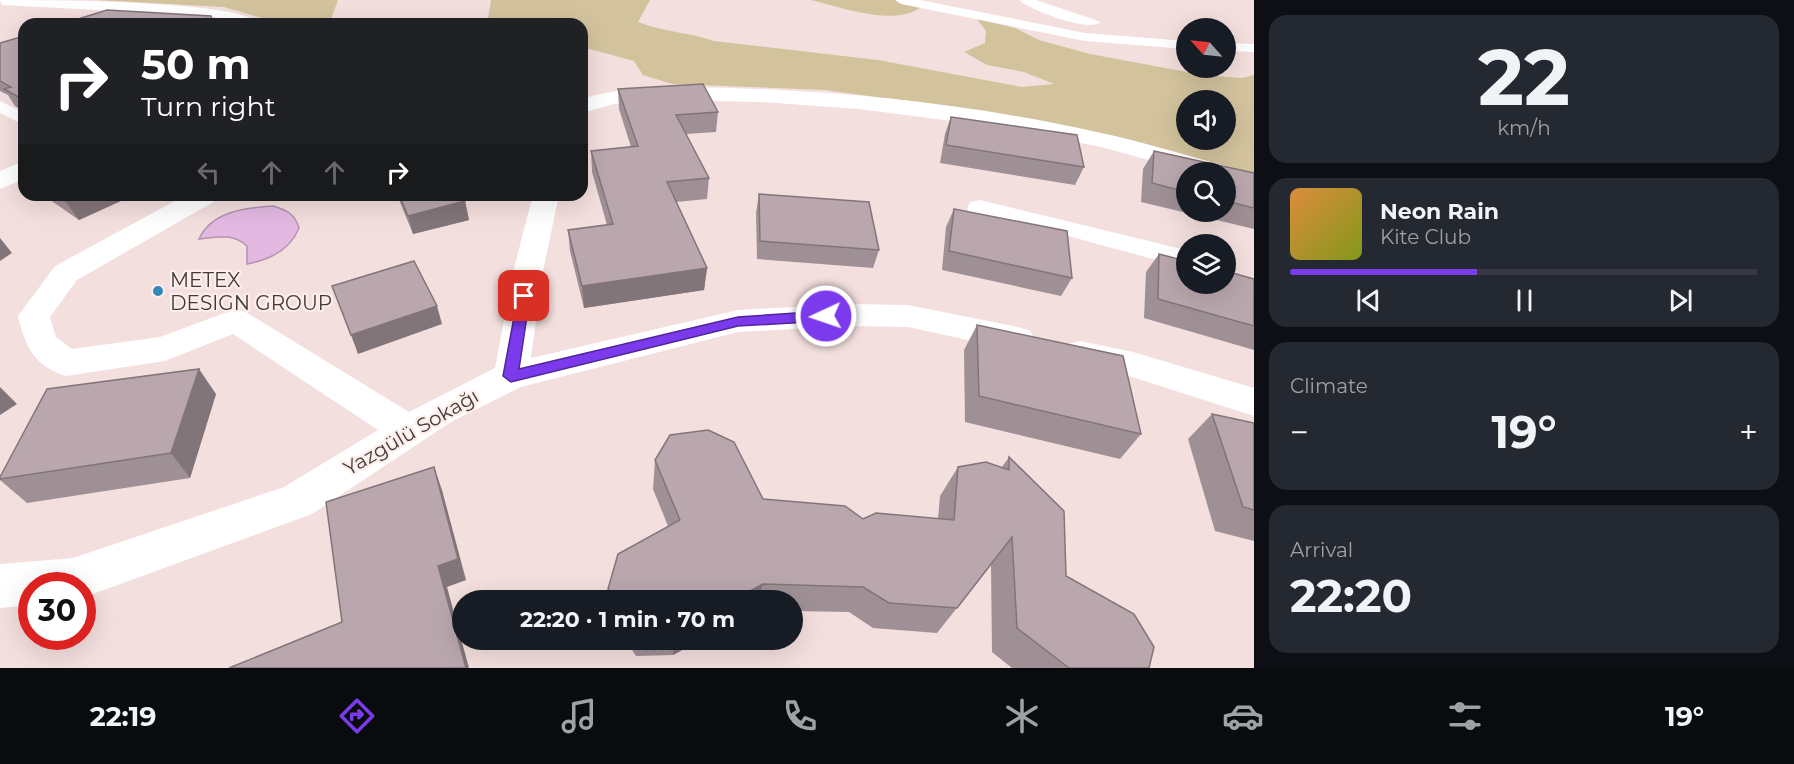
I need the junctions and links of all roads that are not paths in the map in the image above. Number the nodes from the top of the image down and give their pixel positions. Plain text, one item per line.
1 (2, 0) edge
2 (901, 0) edge
3 (1025, 0) edge
4 (240, 18) edge
5 (1109, 23) dead end
6 (1176, 44) edge
7 (1236, 47) edge
8 (1254, 48) edge
9 (588, 104) edge
10 (0, 106) edge
11 (18, 116) edge
12 (1183, 162) edge
13 (18, 172) edge
14 (0, 180) edge
15 (195, 201) edge
16 (545, 201) edge
17 (980, 208) dead end
18 (1176, 256) edge
19 (511, 376) junction
20 (1254, 402) edge
21 (408, 430) junction
22 (0, 586) edge

1 - 4 street
2 - 6 lane
3 - 5 lane
7 - 8 lane
9 - 12 street
10 - 11 lane
13 - 14 street
15 - 21 street
16 - 19 street
17 - 18 street
19 - 20 street, Yazgülü Sokağı
19 - 21 street, Yazgülü Sokağı
21 - 22 street, Yazgülü Sokağı

